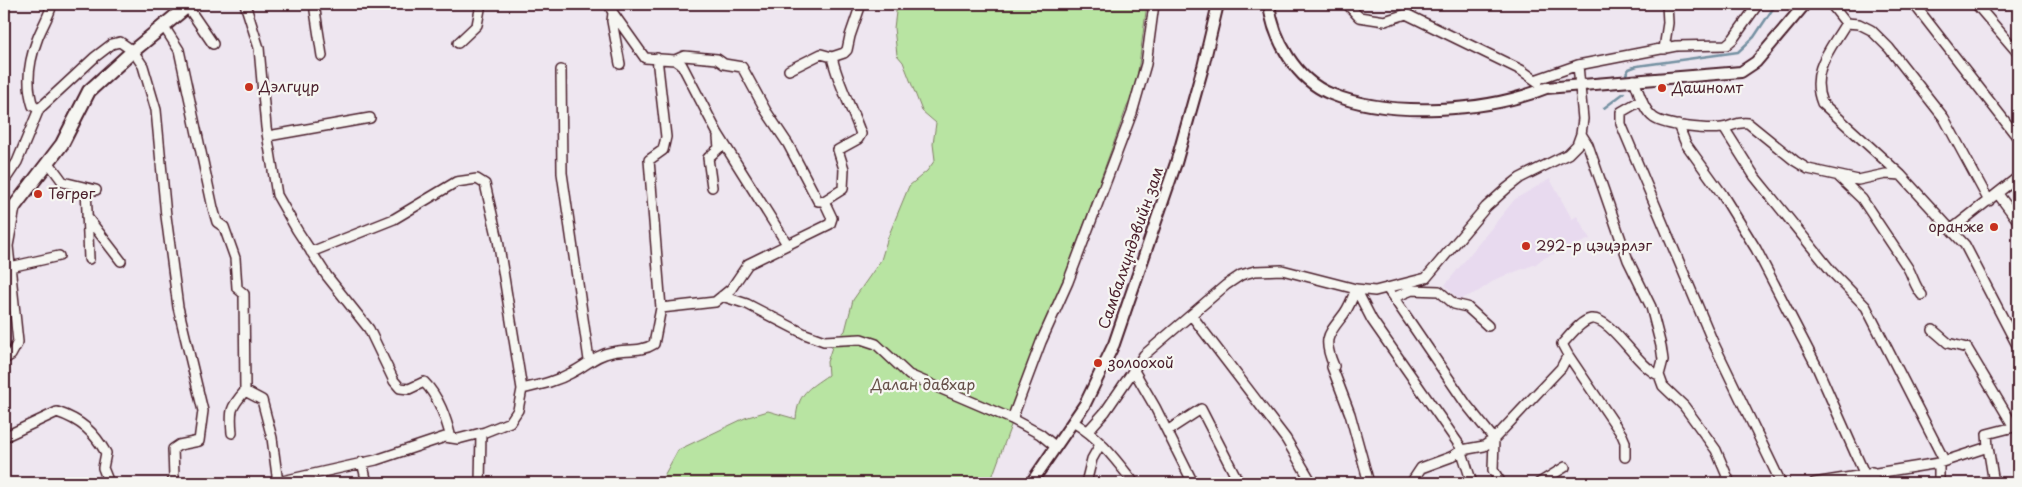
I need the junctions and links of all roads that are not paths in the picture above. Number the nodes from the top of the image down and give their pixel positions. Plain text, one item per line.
1 (52, 4) edge
2 (246, 4) edge
3 (314, 4) edge
4 (481, 4) edge
5 (609, 4) edge
6 (861, 4) edge
7 (1154, 4) edge
8 (1218, 4) edge
9 (1269, 4) edge
10 (1347, 4) edge
11 (1667, 4) edge
12 (1758, 4) edge
13 (1805, 4) edge
14 (1831, 4) edge
15 (1914, 4) edge
16 (1976, 4) edge
17 (189, 5) edge
18 (613, 13) junction
19 (1846, 23) junction
20 (163, 25) junction
21 (213, 44) dead end
22 (458, 44) dead end
23 (1664, 49) junction
24 (134, 50) junction
25 (2018, 53) edge
26 (322, 56) dead end
27 (832, 57) junction
28 (657, 58) junction
29 (675, 60) junction
30 (620, 64) dead end
31 (1578, 65) junction
32 (561, 70) dead end
33 (788, 70) dead end
34 (1535, 80) junction
35 (1634, 80) junction
36 (1581, 85) junction
37 (1546, 88) junction
38 (1642, 100) junction
39 (39, 109) junction
40 (370, 118) dead end
41 (1678, 125) junction
42 (1724, 128) junction
43 (718, 134) junction
44 (1581, 134) junction
45 (268, 136) junction
46 (2018, 138) edge
47 (49, 163) junction
48 (1901, 175) junction
49 (1839, 177) junction
50 (2018, 177) edge
51 (4, 178) edge
52 (712, 187) dead end
53 (86, 188) junction
54 (96, 190) dead end
55 (1998, 194) junction
56 (1990, 201) junction
57 (824, 202) junction
58 (15, 206) junction
59 (87, 217) junction
60 (4, 220) edge
61 (2018, 221) edge
62 (1952, 229) junction
63 (787, 244) junction
64 (311, 252) junction
65 (59, 256) dead end
66 (89, 259) dead end
67 (121, 260) dead end
68 (10, 267) junction
69 (1387, 288) junction
70 (1356, 289) junction
71 (1922, 295) dead end
72 (722, 296) junction
73 (1395, 297) junction
74 (661, 308) junction
75 (1192, 316) junction
76 (1488, 326) dead end
77 (1933, 330) dead end
78 (2018, 347) edge
79 (1568, 355) junction
80 (4, 359) edge
81 (589, 360) junction
82 (1133, 369) junction
83 (1659, 375) junction
84 (522, 389) junction
85 (245, 391) junction
86 (1012, 419) junction
87 (1074, 422) junction
88 (2016, 426) edge
89 (1088, 430) junction
90 (1167, 431) junction
91 (232, 433) dead end
92 (481, 433) junction
93 (4, 436) edge
94 (451, 438) junction
95 (1494, 439) junction
96 (1101, 443) junction
97 (1056, 447) junction
98 (1988, 447) junction
99 (1462, 450) junction
100 (1625, 457) dead end
101 (1941, 461) junction
102 (362, 462) junction
103 (1565, 468) dead end
104 (1868, 473) junction
105 (278, 482) edge
106 (109, 483) edge
107 (172, 483) edge
108 (367, 483) edge
109 (480, 483) edge
110 (1031, 483) edge
111 (1086, 483) edge
112 (1134, 483) edge
113 (1193, 483) edge
114 (1239, 483) edge
115 (1312, 483) edge
116 (1369, 483) edge
117 (1411, 483) edge
118 (1472, 483) edge
119 (1501, 483) edge
120 (1539, 483) edge
121 (1730, 483) edge
122 (1781, 483) edge
123 (1814, 483) edge
124 (1874, 483) edge
125 (1939, 483) edge
126 (1994, 483) edge

1 - 39 street
2 - 45 street
3 - 26 street
4 - 22 street
5 - 18 street
6 - 27 street
7 - 86 street
8 - 87 street, Самбалхүндэвийн зам
9 - 37 street
10 - 34 street
11 - 23 street
12 - 23 street
13 - 35 street
14 - 19 street
15 - 46 street
16 - 25 street
17 - 20 main road
17 - 21 street
18 - 28 street
18 - 30 street
19 - 48 street
19 - 56 street
20 - 24 main road
20 - 85 street
23 - 31 street
24 - 39 street
24 - 47 main road
24 - 107 street
27 - 33 street
27 - 57 street
28 - 29 street
28 - 74 street
29 - 43 street
29 - 57 street
31 - 34 street
31 - 36 street
32 - 81 street
34 - 37 street
35 - 36 street
35 - 38 street
36 - 37 street
36 - 44 street
38 - 41 street
38 - 122 street
39 - 51 street
40 - 45 street
41 - 42 street
41 - 104 street
42 - 49 street
42 - 101 street
43 - 52 street
43 - 63 street
44 - 69 street
44 - 83 street
45 - 64 street
47 - 53 street
47 - 58 main road
48 - 49 street
48 - 62 street
49 - 71 street
50 - 55 street
53 - 54 street
53 - 59 street
55 - 56 street
55 - 61 street
56 - 62 street
57 - 63 street
58 - 60 main road
58 - 68 street
59 - 66 street
59 - 67 street
62 - 78 street
63 - 72 street
64 - 84 street
64 - 94 street
65 - 68 street
68 - 80 street
69 - 70 street
69 - 73 street
70 - 75 street
70 - 99 street
70 - 116 street
72 - 74 street
72 - 86 street
73 - 76 street
73 - 95 street
74 - 81 street
75 - 82 street
75 - 115 street
77 - 88 street
79 - 83 street
79 - 95 street
79 - 100 street
81 - 84 street
82 - 89 street
82 - 90 street
83 - 121 street
84 - 92 street
85 - 91 street
85 - 105 street
86 - 97 street
87 - 89 street
87 - 97 street, Самбалхүндэвийн зам
88 - 98 street
89 - 96 street
90 - 113 street
90 - 114 street
92 - 94 street
92 - 109 street
93 - 106 street
94 - 102 street
95 - 99 street
95 - 119 street
96 - 111 street
96 - 112 street
97 - 110 street, Самбалхүндэвийн зам
98 - 101 street
98 - 126 street
99 - 117 street
99 - 118 street
101 - 104 street
101 - 125 street
102 - 105 street
102 - 108 street
103 - 120 street
104 - 123 street
104 - 124 street

